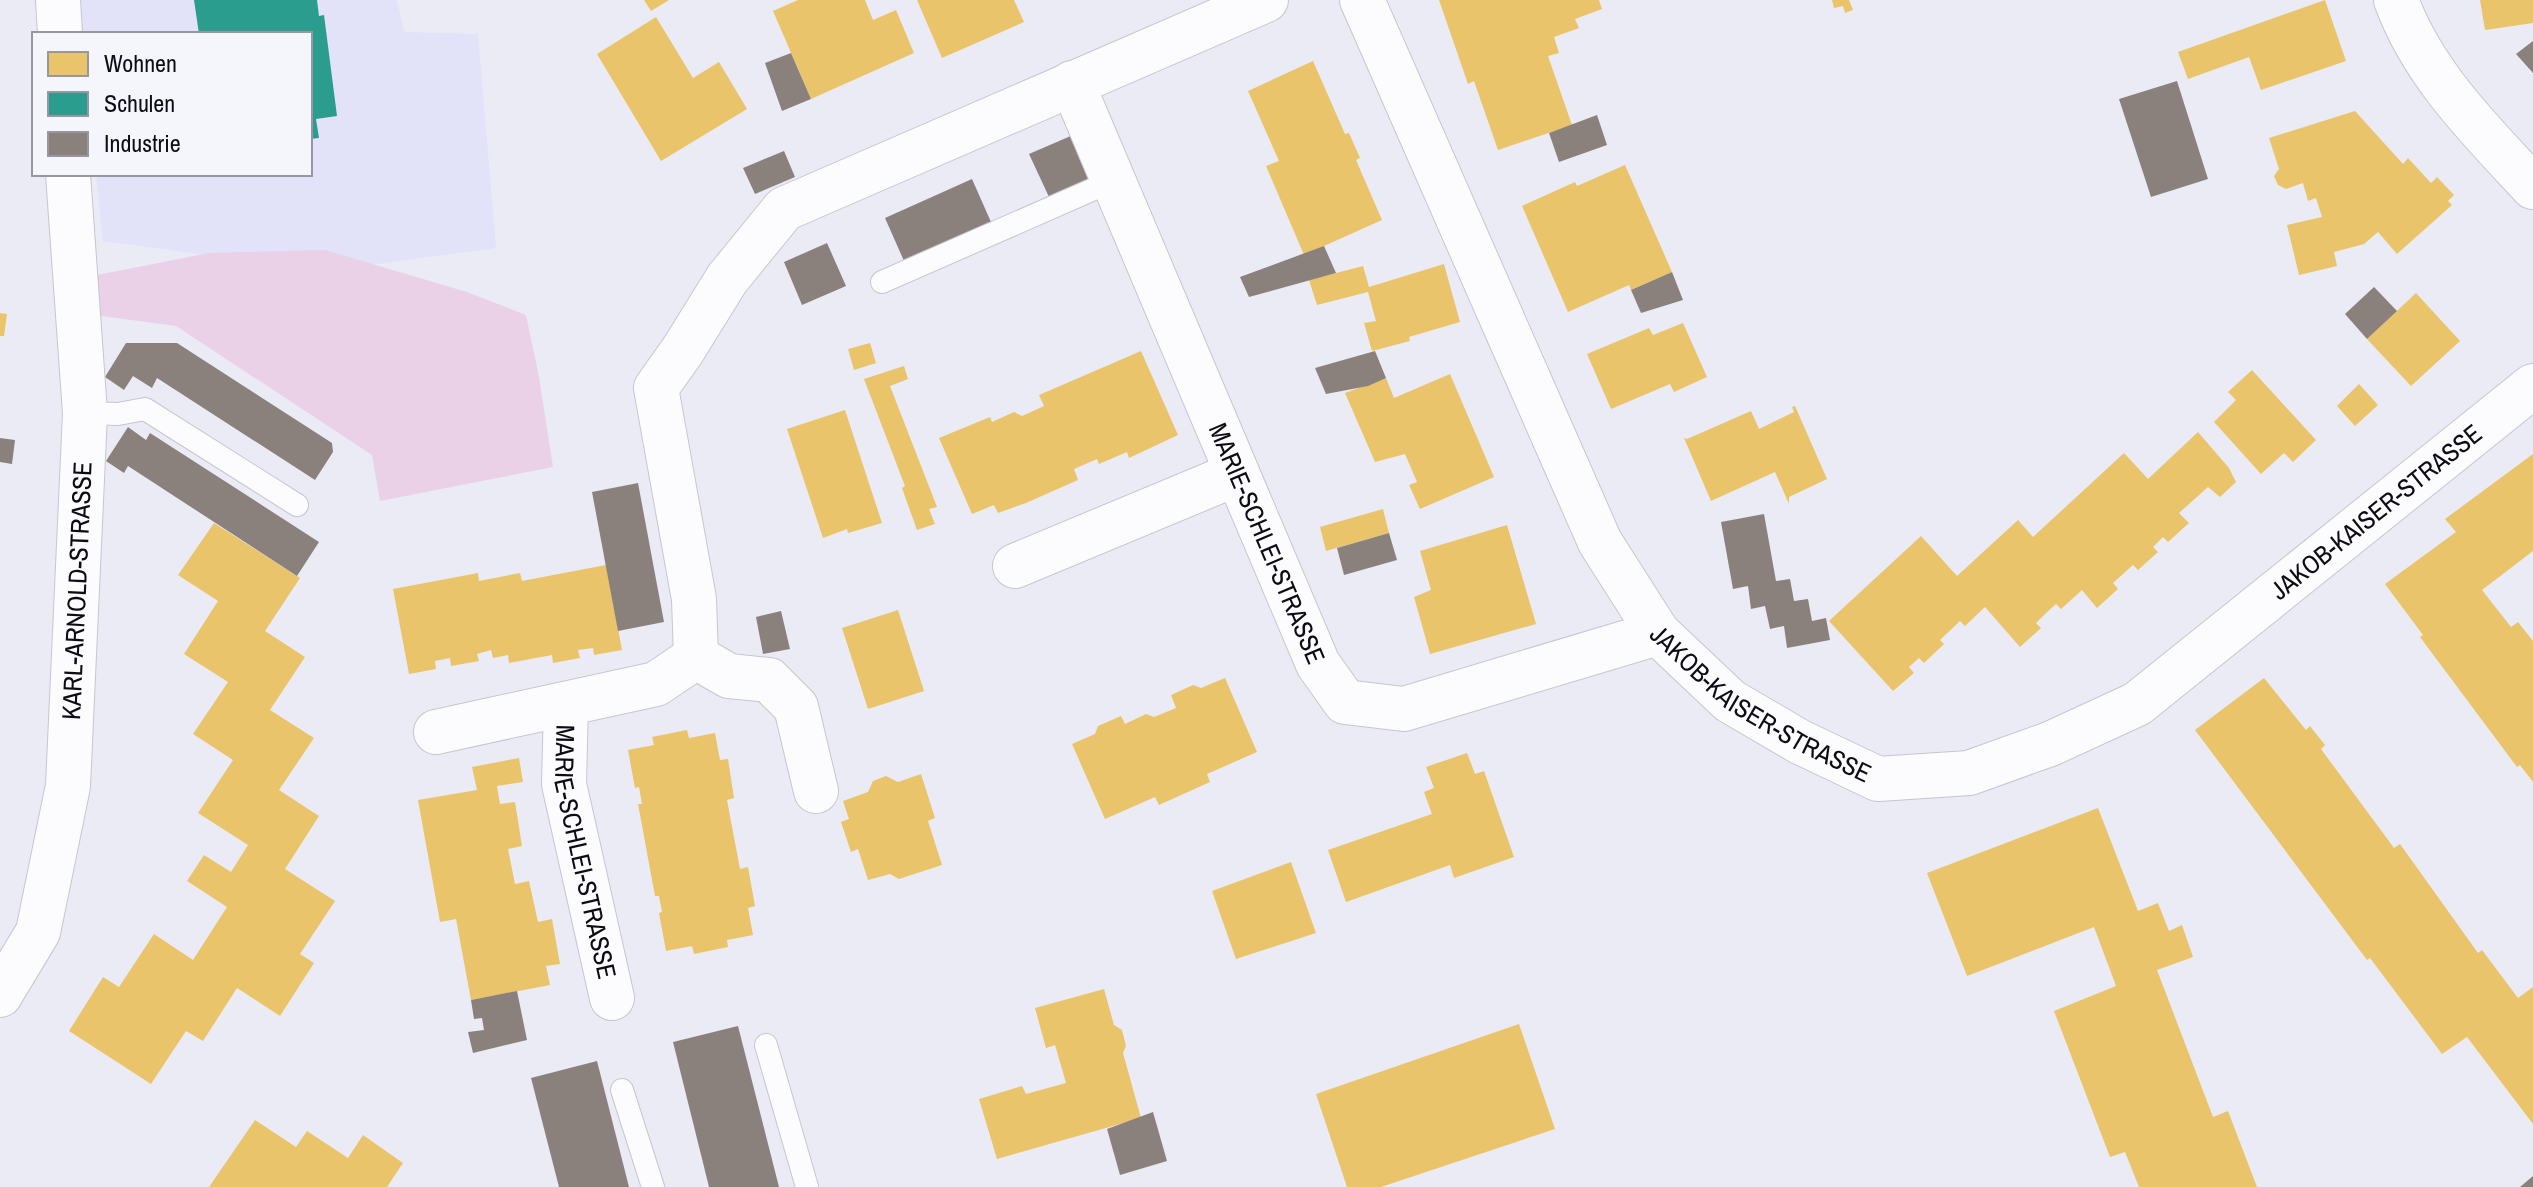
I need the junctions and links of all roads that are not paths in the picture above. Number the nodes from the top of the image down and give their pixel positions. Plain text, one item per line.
1 (58, 0) edge
2 (1266, 0) edge
3 (1362, 0) edge
4 (2396, 0) edge
5 (60, 32) edge
6 (1072, 83) junction
7 (68, 176) edge
8 (1112, 181) junction
9 (2533, 187) edge
10 (882, 282) dead end
11 (2533, 386) edge
12 (85, 413) junction
13 (1236, 474) junction
14 (297, 505) dead end
15 (1015, 566) dead end
16 (1658, 633) junction
17 (696, 657) junction
18 (566, 704) junction
19 (436, 732) dead end
20 (816, 791) dead end
21 (0, 995) edge
22 (612, 998) dead end
23 (766, 1045) dead end
24 (622, 1090) dead end
25 (653, 1187) edge
26 (807, 1187) edge

1 - 5 street
2 - 6 street
3 - 16 street, JAKOB-KAISER-STRASSE
4 - 9 street
6 - 8 street, MARIE-SCHLEI-STRASSE
6 - 17 street
7 - 12 street, KARL-ARNOLD-STRASSE
8 - 10 lane
8 - 13 street, MARIE-SCHLEI-STRASSE
11 - 16 street, JAKOB-KAISER-STRASSE
12 - 14 lane
12 - 21 street, KARL-ARNOLD-STRASSE
13 - 15 street
13 - 16 street, MARIE-SCHLEI-STRASSE
17 - 18 street, MARIE-SCHLEI-STRASSE
17 - 20 street
18 - 19 street, MARIE-SCHLEI-STRASSE
18 - 22 street, MARIE-SCHLEI-STRASSE
23 - 26 lane
24 - 25 lane

